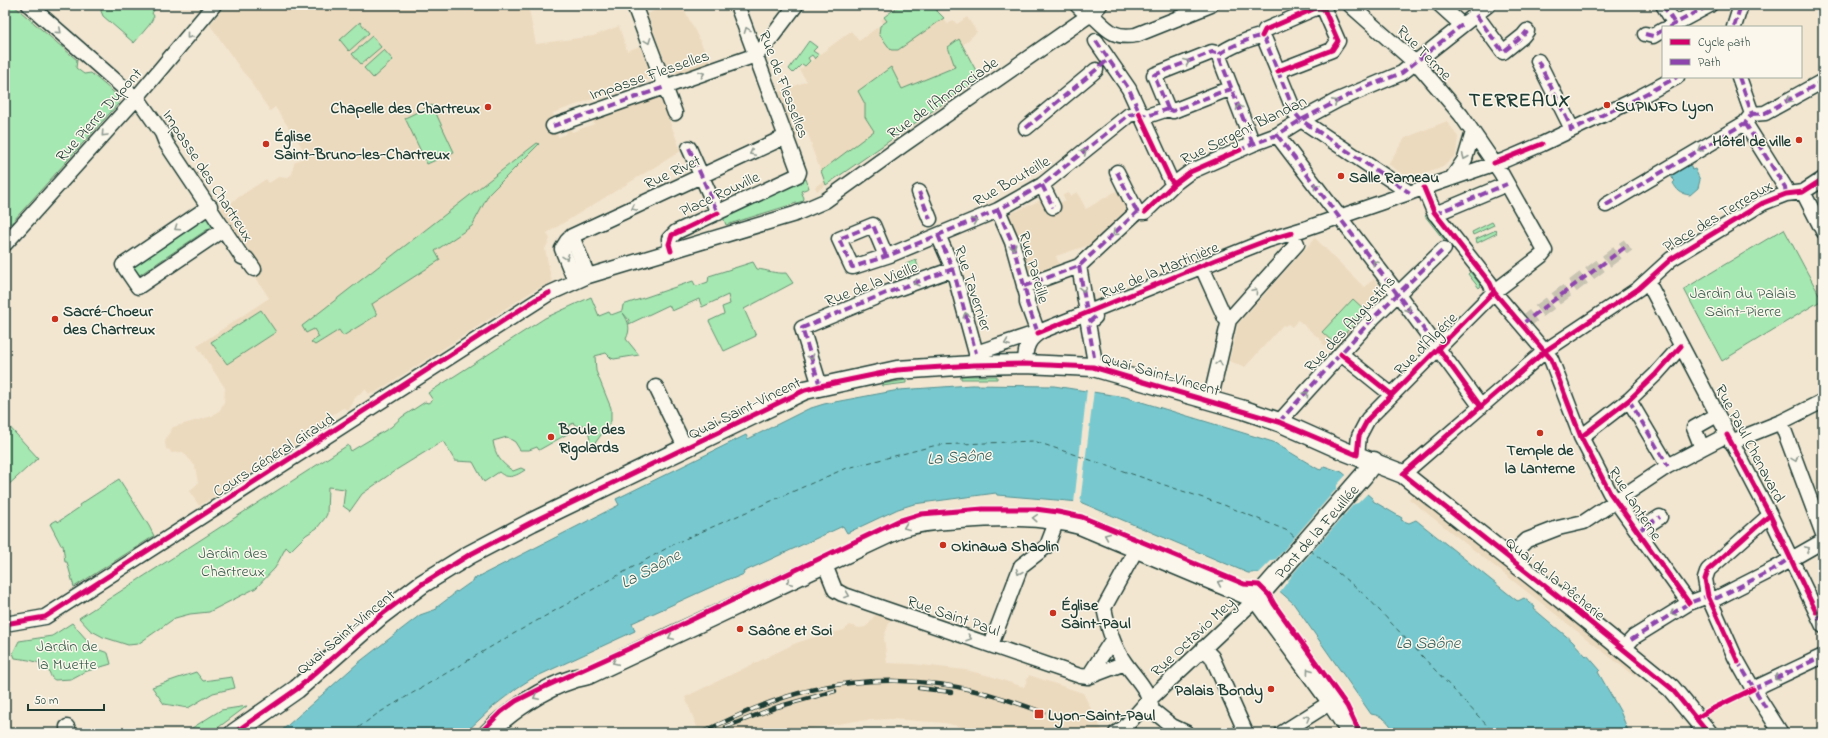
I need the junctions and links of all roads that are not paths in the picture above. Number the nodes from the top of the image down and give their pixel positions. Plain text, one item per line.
1 (29, 5) edge
2 (214, 5) edge
3 (634, 5) edge
4 (737, 5) edge
5 (796, 5) edge
6 (1211, 5) edge
7 (1350, 5) edge
8 (1440, 5) edge
9 (1488, 5) edge
10 (1664, 5) edge
11 (1710, 5) edge
12 (1741, 5) edge
13 (1087, 8) edge
14 (1476, 15) junction
15 (1462, 25) junction
16 (1669, 26) edge
17 (1671, 26) edge
18 (1734, 26) edge
19 (1662, 31) edge
20 (1645, 34) dead end
21 (1262, 36) junction
22 (1526, 36) dead end
23 (1096, 41) dead end
24 (1220, 54) junction
25 (756, 55) junction
26 (1538, 61) dead end
27 (1416, 62) junction
28 (1103, 63) junction
29 (1278, 71) junction
30 (1675, 78) edge
31 (1739, 78) edge
32 (1823, 81) edge
33 (665, 87) junction
34 (1232, 90) junction
35 (136, 98) junction
36 (1168, 109) junction
37 (675, 113) dead end
38 (1139, 113) junction
39 (1749, 118) junction
40 (1301, 120) junction
41 (553, 126) dead end
42 (1026, 128) dead end
43 (1570, 129) junction
44 (1473, 132) junction
45 (1277, 135) junction
46 (787, 136) junction
47 (1253, 144) junction
48 (689, 148) dead end
49 (1494, 163) junction
50 (1117, 172) dead end
51 (701, 176) junction
52 (798, 176) joint
53 (1452, 178) junction
54 (1823, 180) edge
55 (1174, 184) junction
56 (1507, 184) junction
57 (1042, 185) junction
58 (1424, 188) junction
59 (919, 192) dead end
60 (1803, 192) junction
61 (1410, 193) junction
62 (1786, 194) junction
63 (1606, 205) dead end
64 (210, 206) junction
65 (1053, 207) dead end
66 (998, 210) junction
67 (1137, 212) junction
68 (718, 213) junction
69 (1435, 214) junction
70 (1339, 217) junction
71 (930, 219) dead end
72 (224, 228) junction
73 (1823, 231) edge
74 (1292, 233) junction
75 (938, 235) junction
76 (5, 244) edge
77 (1444, 249) dead end
78 (671, 251) junction
79 (1544, 251) joint
80 (886, 256) junction
81 (1079, 266) junction
82 (1202, 267) junction
83 (254, 269) dead end
84 (953, 270) junction
85 (581, 279) junction
86 (1648, 282) junction
87 (1024, 286) junction
88 (1494, 292) junction
89 (1398, 294) junction
90 (1091, 314) junction
91 (1229, 320) junction
92 (1038, 333) junction
93 (1681, 346) junction
94 (1438, 348) junction
95 (1545, 351) junction
96 (1341, 354) junction
97 (1094, 357) dead end
98 (976, 359) junction
99 (1025, 364) junction
100 (820, 386) junction
101 (656, 387) dead end
102 (1392, 395) junction
103 (1629, 400) junction
104 (1210, 401) junction
105 (1823, 401) edge
106 (1481, 407) junction
107 (1717, 415) junction
108 (1279, 422) junction
109 (1781, 422) junction
110 (1581, 437) junction
111 (1729, 439) junction
112 (1702, 448) junction
113 (686, 449) junction
114 (1357, 455) junction
115 (1374, 461) junction
116 (1668, 466) junction
117 (1403, 474) junction
118 (1616, 501) junction
119 (1770, 515) junction
120 (1660, 517) dead end
121 (1065, 521) junction
122 (1638, 531) junction
123 (1823, 534) edge
124 (1823, 541) edge
125 (1137, 548) junction
126 (1509, 557) junction
127 (1790, 558) junction
128 (825, 565) junction
129 (1262, 592) junction
130 (1708, 596) junction
131 (1689, 603) junction
132 (1822, 623) edge
133 (5, 624) edge
134 (1113, 641) junction
135 (991, 646) junction
136 (1203, 648) junction
137 (1623, 649) junction
138 (1823, 656) edge
139 (1125, 663) junction
140 (1088, 677) junction
141 (1753, 689) junction
142 (1331, 702) junction
143 (1145, 703) junction
144 (234, 733) edge
145 (488, 733) edge
146 (1119, 733) edge
147 (1187, 733) edge
148 (1246, 733) edge
149 (1282, 733) edge
150 (1351, 733) edge
151 (1708, 733) edge
152 (1781, 733) edge

1 -> 35 street, Impasse des Chartreux
2 -> 35 street, Rue Pierre Dupont
3 -> 33 street
25 -> 4 street, Rue de Flesselles
5 - 25 street
6 - 13 street
7 - 27 street, Rue Terme
8 - 15 street
9 - 14 street, Rue Sergent Blandan
10 - 16 street
11 - 17 street
12 - 18 street
13 - 78 street, Rue de l'Annonciade
14 - 15 street, Rue Sergent Blandan
14 - 22 street
15 - 27 street, Rue Sergent Blandan
19 - 20 street
21 - 24 street
21 - 29 street
21 - 29 street
23 - 28 street
24 - 34 street
36 -> 24 street
33 -> 25 street, Impasse Flesselles
25 - 46 street, Rue de Flesselles
26 - 43 street
40 -> 27 street, Rue Sergent Blandan
27 - 44 street, Rue Terme
28 - 38 street
28 - 42 street
29 - 40 street
30 - 43 street, Rue de la Martinière
31 - 39 street, Place des Terreaux
32 -> 39 street
33 - 37 street
33 - 41 street, Impasse Flesselles
34 - 36 street
47 -> 34 street
35 - 64 street, Impasse des Chartreux
35 -> 76 street, Rue Pierre Dupont
36 - 38 street
38 - 55 street
57 -> 38 street, Rue Bouteille
39 - 62 street, Place des Terreaux
39 -> 63 street
40 - 45 street, Rue Sergent Blandan
40 - 61 street
43 - 49 street, Rue de la Martinière
44 - 49 street, Rue Terme
44 -> 53 street
45 - 47 street, Rue Sergent Blandan
70 -> 45 street
46 -> 51 street, Rue Rivet
46 - 52 street, Rue de Flesselles
47 - 55 street, Rue Sergent Blandan
48 - 51 street
49 - 53 street, Rue de la Martinière
49 - 56 street, Rue Terme
50 - 67 street
51 - 68 street
51 -> 85 street, Rue Rivet
52 - 68 street, Place Rouville
53 - 58 street, Rue de la Martinière
54 - 60 street
55 - 67 street, Rue Sergent Blandan
56 - 69 street
56 - 79 street, Rue Terme
57 - 65 street
57 - 66 street, Rue Bouteille
58 - 61 street, Rue de la Martinière
58 - 69 street, Rue Lanterne
59 - 71 street
60 - 62 street, Place des Terreaux
60 - 73 street
61 - 70 street, Rue de la Martinière
62 - 86 street, Place des Terreaux
64 - 72 street, Impasse des Chartreux
64 -> 72 street
75 -> 66 street, Rue Bouteille
66 -> 87 street, Rue Pareille
67 -> 81 street, Rue Sergent Blandan
68 - 78 street, Place Rouville
69 - 88 street, Rue Lanterne
70 - 74 street, Rue de la Martinière
89 -> 70 street
72 - 83 street, Impasse des Chartreux
74 - 82 street, Rue de la Martinière
91 -> 74 street
75 - 80 street, Rue Bouteille
75 - 84 street, Rue Tavernier
77 - 89 street, Rue des Augustins
78 - 85 street
79 - 88 street, Rue d'Algérie
80 - 80 street, Rue de la Vieille
81 - 87 street
81 -> 90 street
82 - 90 street, Rue de la Martinière
82 - 91 street
98 -> 84 street, Rue Tavernier
84 -> 100 street, Rue de la Vieille
85 - 133 street, Cours Général Giraud
86 - 93 street, Rue Paul Chenavard
86 - 95 street, Place des Terreaux
87 - 92 street, Rue Pareille
88 - 94 street, Rue d'Algérie
88 - 95 street, Rue Lanterne
89 -> 94 street
89 - 96 street, Rue des Augustins
90 - 92 street, Rue de la Martinière
90 - 97 street
104 -> 91 street
92 -> 98 street, Quai Saint-Vincent
92 - 99 street
93 - 103 street
93 - 107 street, Rue Paul Chenavard
94 - 102 street, Rue d'Algérie
94 - 106 street
95 - 106 street, Place des Terreaux
95 - 110 street, Rue Lanterne
96 - 102 street
108 -> 96 street, Rue des Augustins
98 - 99 main road, Quai Saint-Vincent
98 - 100 main road, Quai Saint-Vincent
99 - 104 main road, Quai Saint-Vincent
100 - 113 main road, Quai Saint-Vincent
101 - 113 street
102 - 114 street, Rue d'Algérie
103 - 110 street
103 - 116 street
104 - 108 main road, Quai Saint-Vincent
105 - 109 street
106 - 117 street, Place des Terreaux
107 - 111 street, Rue Paul Chenavard
107 - 112 street
108 - 114 main road, Quai Saint-Vincent
109 - 111 street
109 -> 123 street
110 - 118 street, Rue Lanterne
111 - 112 street
111 - 119 street, Rue Paul Chenavard
112 - 116 street
113 - 144 main road, Quai Saint-Vincent
114 - 115 main road, Quai de la Pêcherie
115 - 117 main road, Quai de la Pêcherie
115 - 129 main road, Pont de la Feuillée
116 - 118 street
117 - 126 main road, Quai de la Pêcherie
118 - 122 street, Rue Lanterne
118 - 126 street
119 - 127 street, Rue Paul Chenavard
119 - 130 street
120 - 122 street
125 -> 121 main road
121 -> 128 main road
121 -> 135 street
122 - 131 street, Rue Lanterne
127 -> 124 street
129 -> 125 main road
125 - 134 street
126 - 137 main road, Quai de la Pêcherie
127 - 130 street
127 - 132 street, Rue Paul Chenavard
128 -> 135 street, Rue Saint Paul
128 -> 145 main road
129 - 136 street, Rue Octavio Mey
142 -> 129 main road
130 - 131 street
130 - 141 street
131 -> 137 street
134 - 139 street
134 - 140 street
135 - 140 street, Rue Saint Paul
136 - 143 street, Rue Octavio Mey
136 - 148 street
137 - 151 main road, Quai de la Pêcherie
138 -> 141 street
139 - 140 street
139 - 143 street
141 - 152 street
149 -> 142 street
142 - 150 main road
143 - 146 street, Rue Octavio Mey
143 - 147 street

